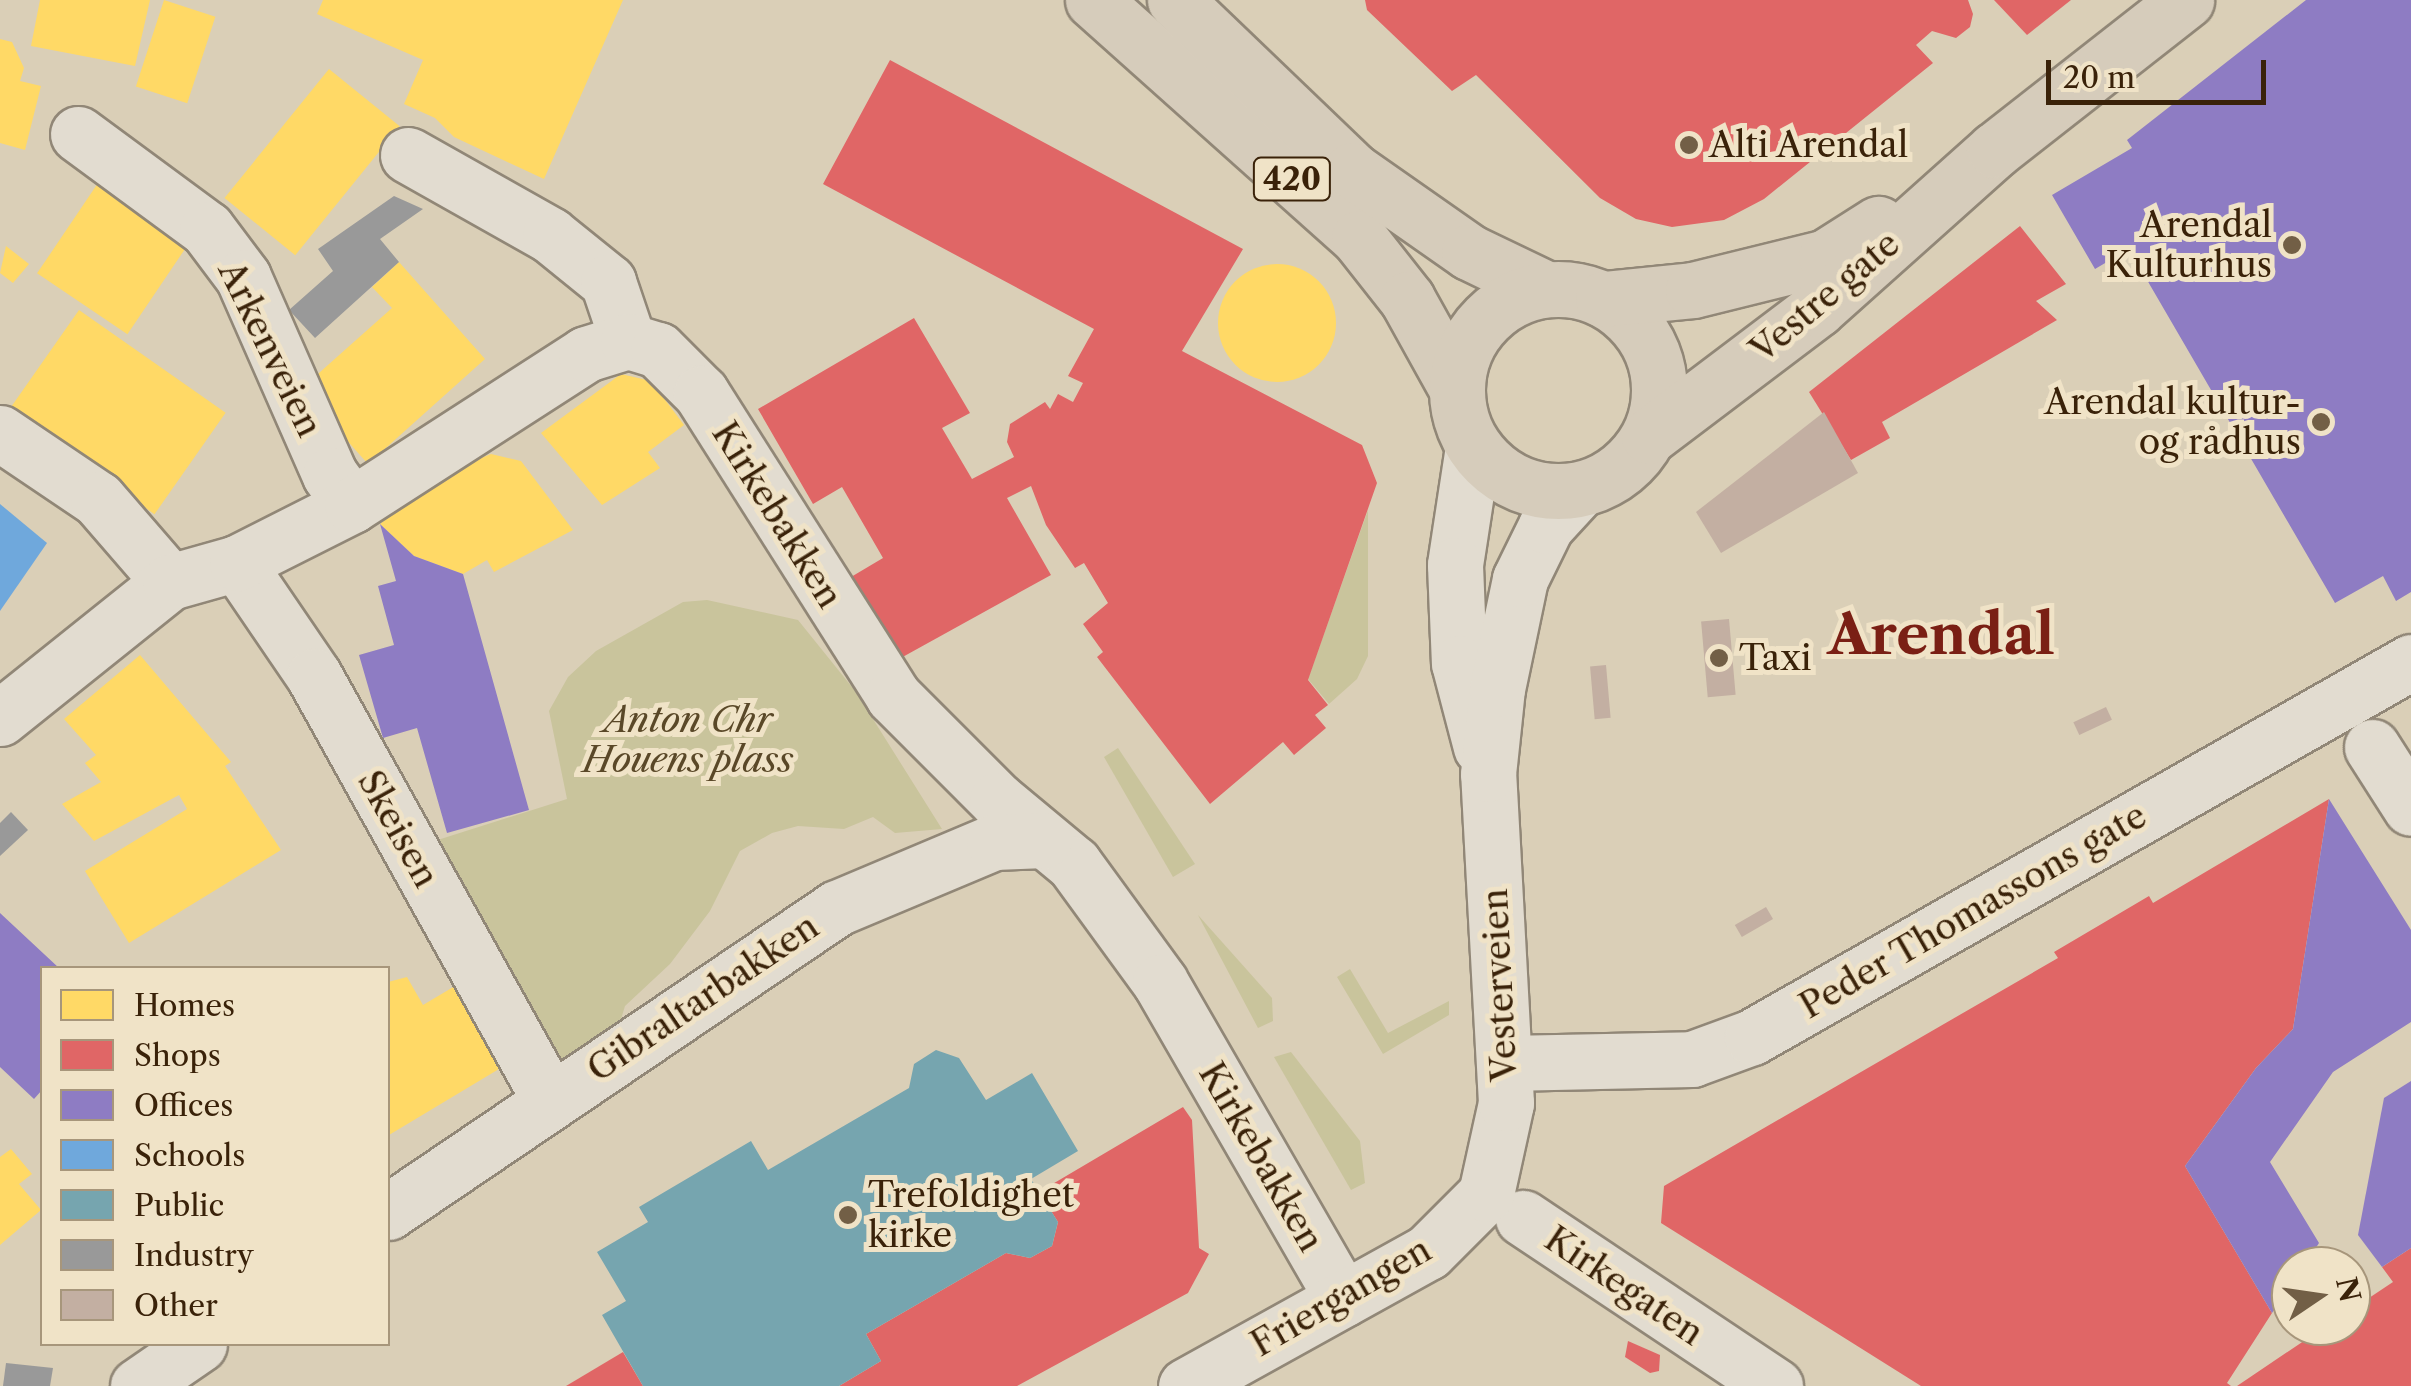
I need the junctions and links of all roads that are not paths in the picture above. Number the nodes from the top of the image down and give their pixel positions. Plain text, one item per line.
1 (1093, 0) edge
2 (1176, 0) edge
3 (2186, 0) edge
4 (78, 134) dead end
5 (1994, 150) junction
6 (408, 155) dead end
7 (1546, 289) junction
8 (1603, 299) junction
9 (628, 341) junction
10 (1456, 386) junction
11 (0, 432) edge
12 (1649, 436) junction
13 (1473, 447) junction
14 (1580, 490) junction
15 (352, 505) junction
16 (238, 563) junction
17 (170, 582) junction
18 (2411, 662) edge
19 (0, 718) edge
20 (2372, 747) dead end
21 (1488, 774) junction
22 (2411, 808) edge
23 (1044, 840) junction
24 (1507, 1063) junction
25 (550, 1100) junction
26 (1504, 1206) junction
27 (390, 1211) edge
28 (1343, 1299) junction
29 (196, 1346) edge
30 (138, 1386) edge
31 (1186, 1386) edge
32 (1774, 1386) edge

1 - 10 main road, 420
2 - 7 main road, 420
3 - 5 main road, Vestre gate / 420
4 - 15 street, Arkenveien
5 - 8 main road, Vestre gate / 420
5 - 12 main road, Vestre gate / 420
6 - 9 street
7 - 8 main road, 420
7 - 10 main road
8 - 12 main road
9 - 15 street
9 - 23 street, Kirkebakken
10 - 13 main road, 420
11 - 17 street
12 - 14 main road, 420
13 - 14 main road
13 - 21 street, Vesterveien
14 - 21 street, Vesterveien
15 - 16 street
16 - 17 street
16 - 25 street, Skeisen
17 - 19 street
18 - 24 street, Peder Thomassons gate
20 - 22 street
21 - 24 street, Vesterveien
23 - 25 street, Gibraltarbakken
23 - 28 street, Kirkebakken
24 - 26 street, Vesterveien
25 - 27 street, Gibraltarbakken
26 - 28 street, Friergangen
26 - 32 street, Kirkegaten
28 - 31 street, Friergangen
29 - 30 street

